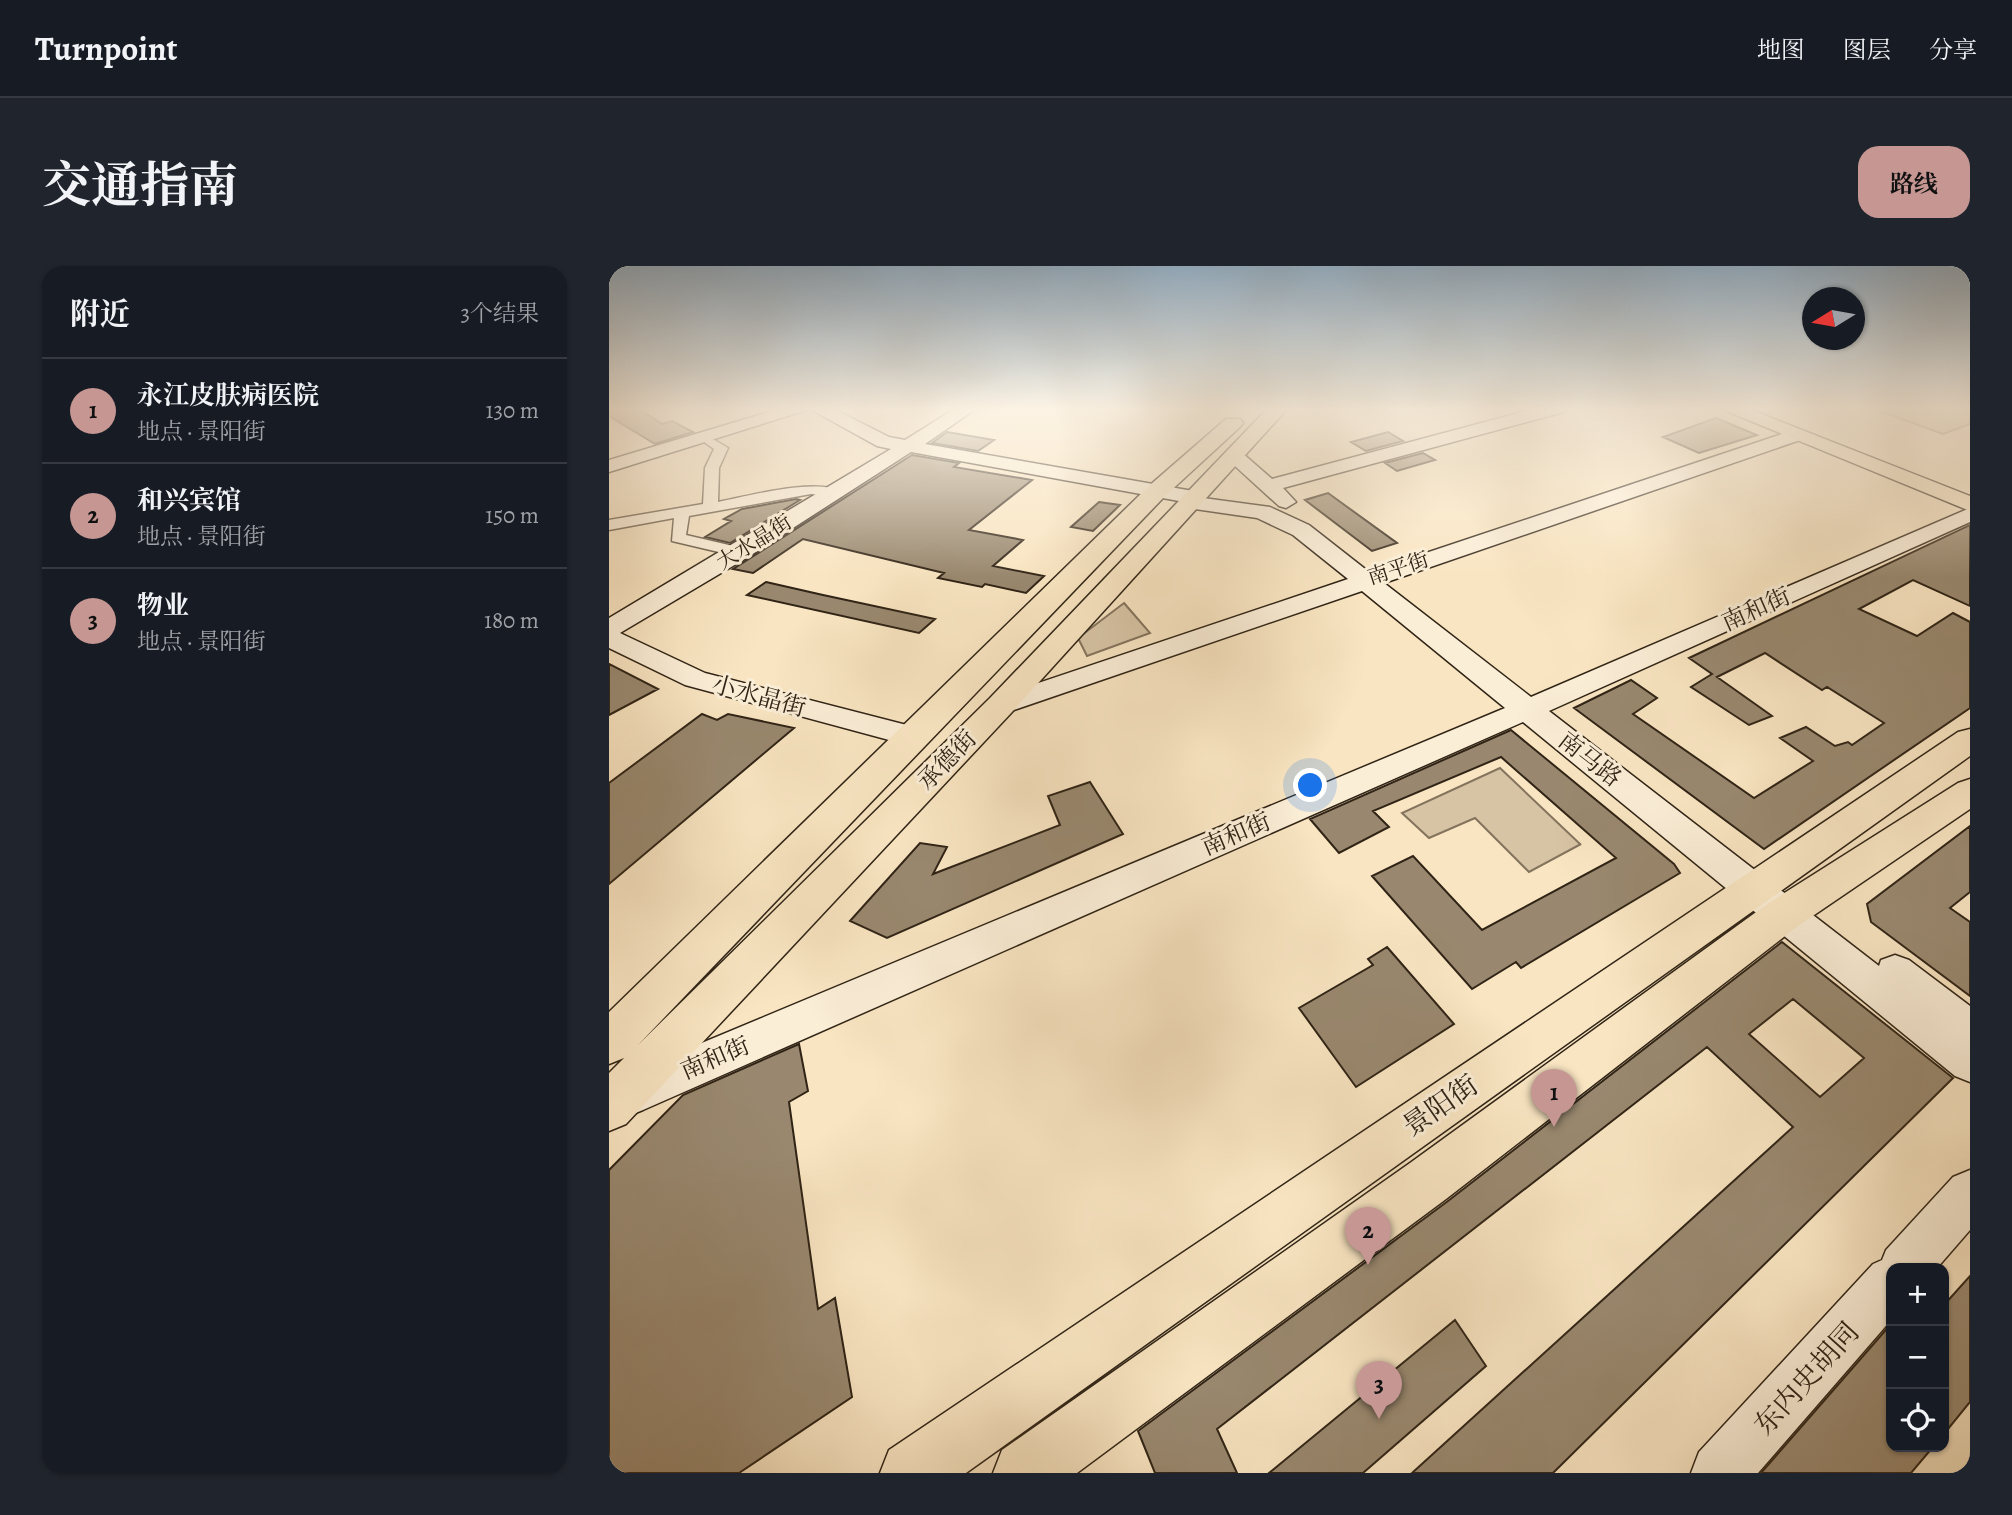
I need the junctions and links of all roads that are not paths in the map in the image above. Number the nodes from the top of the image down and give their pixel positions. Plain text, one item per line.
1 (714, 464) edge
2 (878, 464) edge
3 (1004, 464) edge
4 (1199, 464) edge
5 (1213, 464) edge
6 (1242, 464) edge
7 (1349, 464) edge
8 (1709, 464) edge
9 (1871, 464) edge
10 (1912, 464) edge
11 (1268, 486) junction
12 (1970, 486) edge
13 (1157, 491) junction
14 (834, 493) junction
15 (1193, 497) junction
16 (1970, 504) edge
17 (710, 508) junction
18 (682, 512) junction
19 (1970, 514) edge
20 (1307, 520) junction
21 (609, 525) edge
22 (740, 552) junction
23 (1371, 577) junction
24 (609, 629) edge
25 (609, 638) edge
26 (1001, 705) junction
27 (1535, 706) junction
28 (915, 737) junction
29 (1970, 740) edge
30 (1970, 792) edge
31 (1778, 895) junction
32 (1970, 1030) edge
33 (609, 1043) edge
34 (1970, 1062) edge
35 (612, 1103) edge
36 (1970, 1194) edge
37 (1908, 1263) edge
38 (1886, 1288) edge
39 (912, 1473) edge
40 (1025, 1473) edge
41 (1720, 1473) edge

1 - 17 street
2 - 14 street, 大水晶街
3 - 13 street
4 - 13 main road
5 - 15 main road, 承德街
6 - 11 street
7 - 11 street
8 - 23 street, 南平街
9 - 16 main road
10 - 12 main road
11 - 20 street
13 - 15 street
13 - 28 main road
14 - 17 street
14 - 22 street, 大水晶街
15 - 20 street, 南马路
15 - 23 street, 南马路
15 - 26 main road, 承德街
17 - 18 street
18 - 21 street
18 - 22 street
19 - 27 street, 南和街
20 - 23 street, 南马路
22 - 24 street, 大水晶街
23 - 26 street, 南平街
23 - 27 street, 南马路
25 - 28 street, 小水晶街
26 - 35 main road, 承德街
27 - 31 street, 南马路
27 - 35 street, 南和街
28 - 33 main road
29 - 31 main road, 景阳街
30 - 31 main road, 景阳街
31 - 32 street, 南马路
31 - 34 street, 南马路
31 - 39 main road, 景阳街
31 - 40 main road, 景阳街
36 - 37 street
38 - 41 street, 东内史胡同

